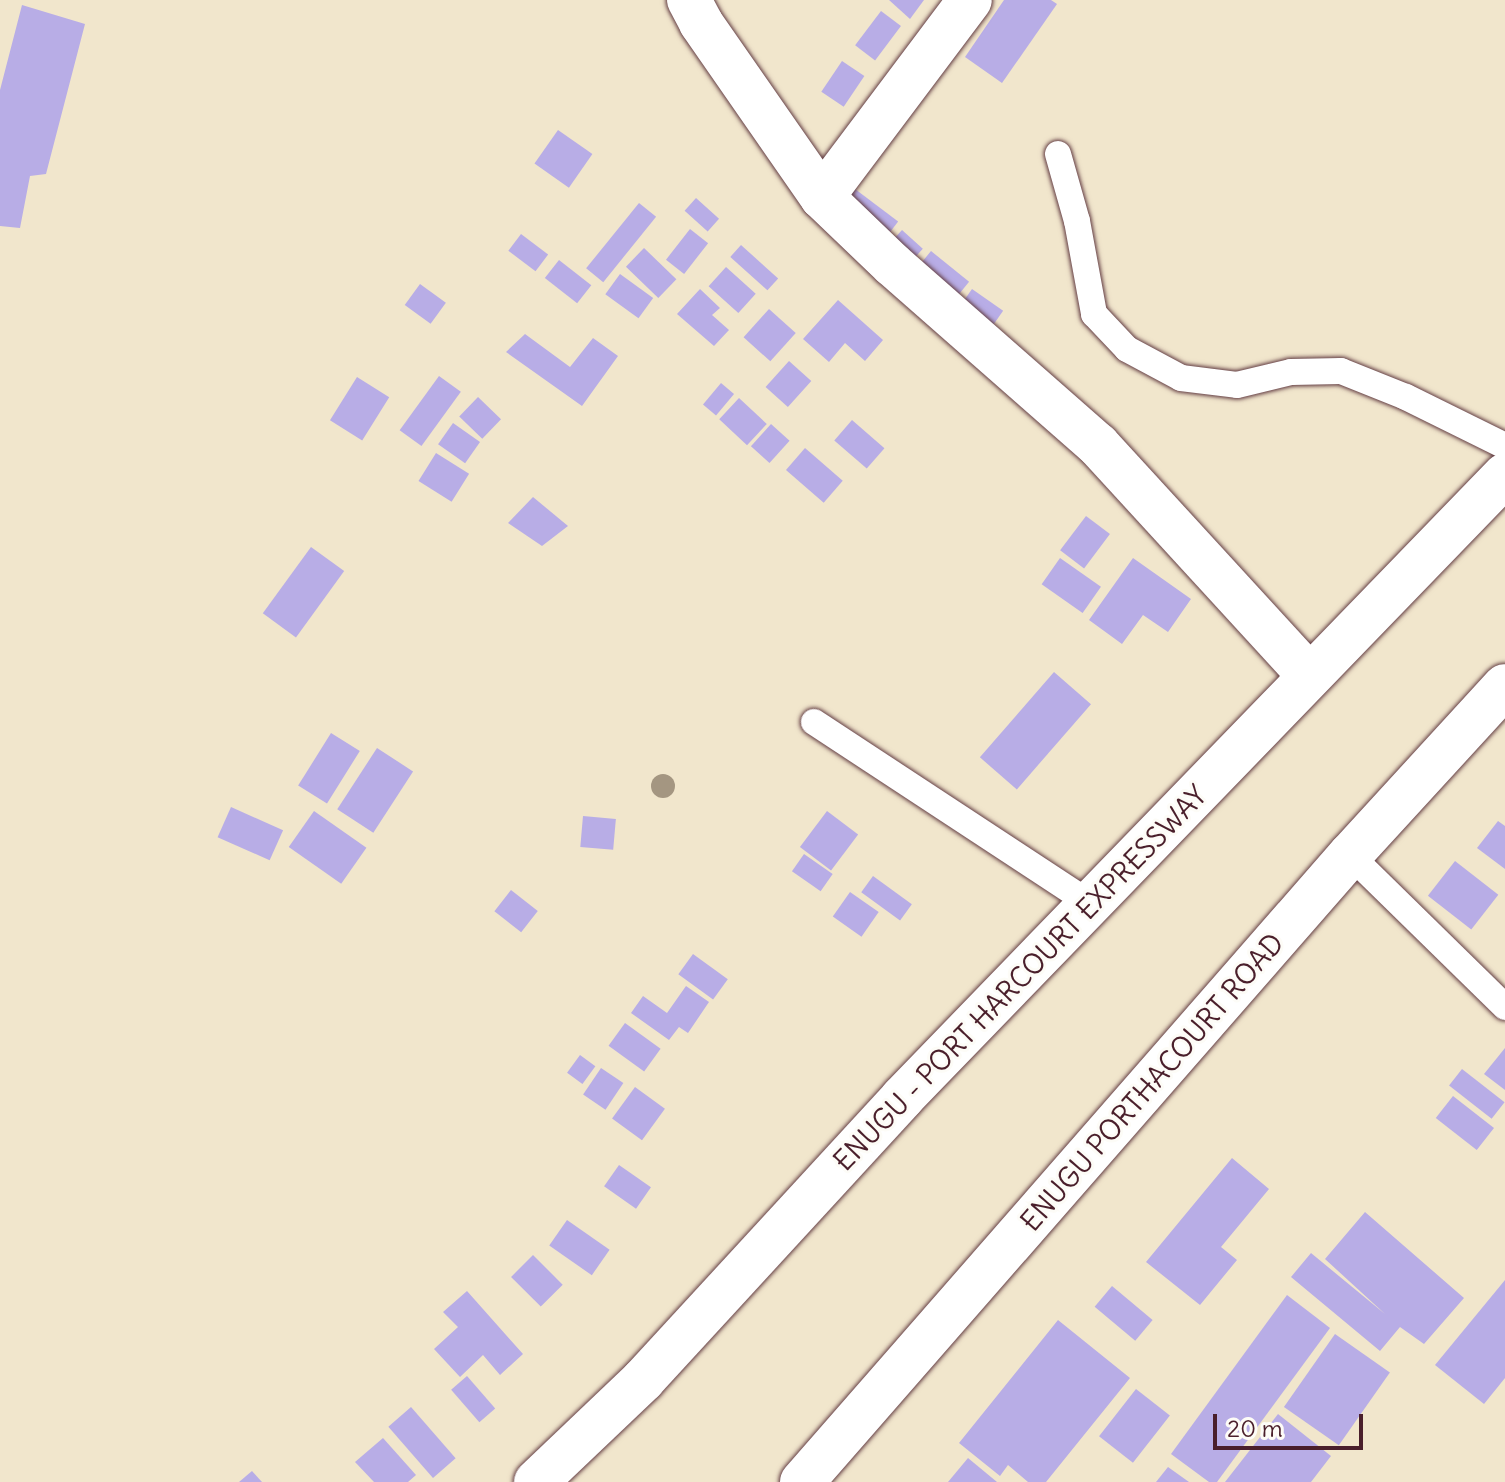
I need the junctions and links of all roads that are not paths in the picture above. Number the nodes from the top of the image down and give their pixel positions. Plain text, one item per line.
1 (689, 0) edge
2 (970, 0) edge
3 (1058, 154) dead end
4 (822, 197) junction
5 (1505, 446) edge
6 (1505, 475) edge
7 (1309, 675) junction
8 (1505, 686) edge
9 (814, 722) dead end
10 (1350, 855) junction
11 (1090, 903) junction
12 (1505, 1007) edge
13 (536, 1482) edge
14 (802, 1482) edge

1 - 4 main road
2 - 4 main road
3 - 5 lane
4 - 7 main road
6 - 7 main road, ENUGU - PORT HARCOURT EXPRESSWAY
7 - 11 main road, ENUGU - PORT HARCOURT EXPRESSWAY
8 - 10 main road, ENUGU PORTHACOURT ROAD
9 - 11 lane
10 - 12 lane
10 - 14 main road, ENUGU PORTHACOURT ROAD
11 - 13 main road, ENUGU - PORT HARCOURT EXPRESSWAY

